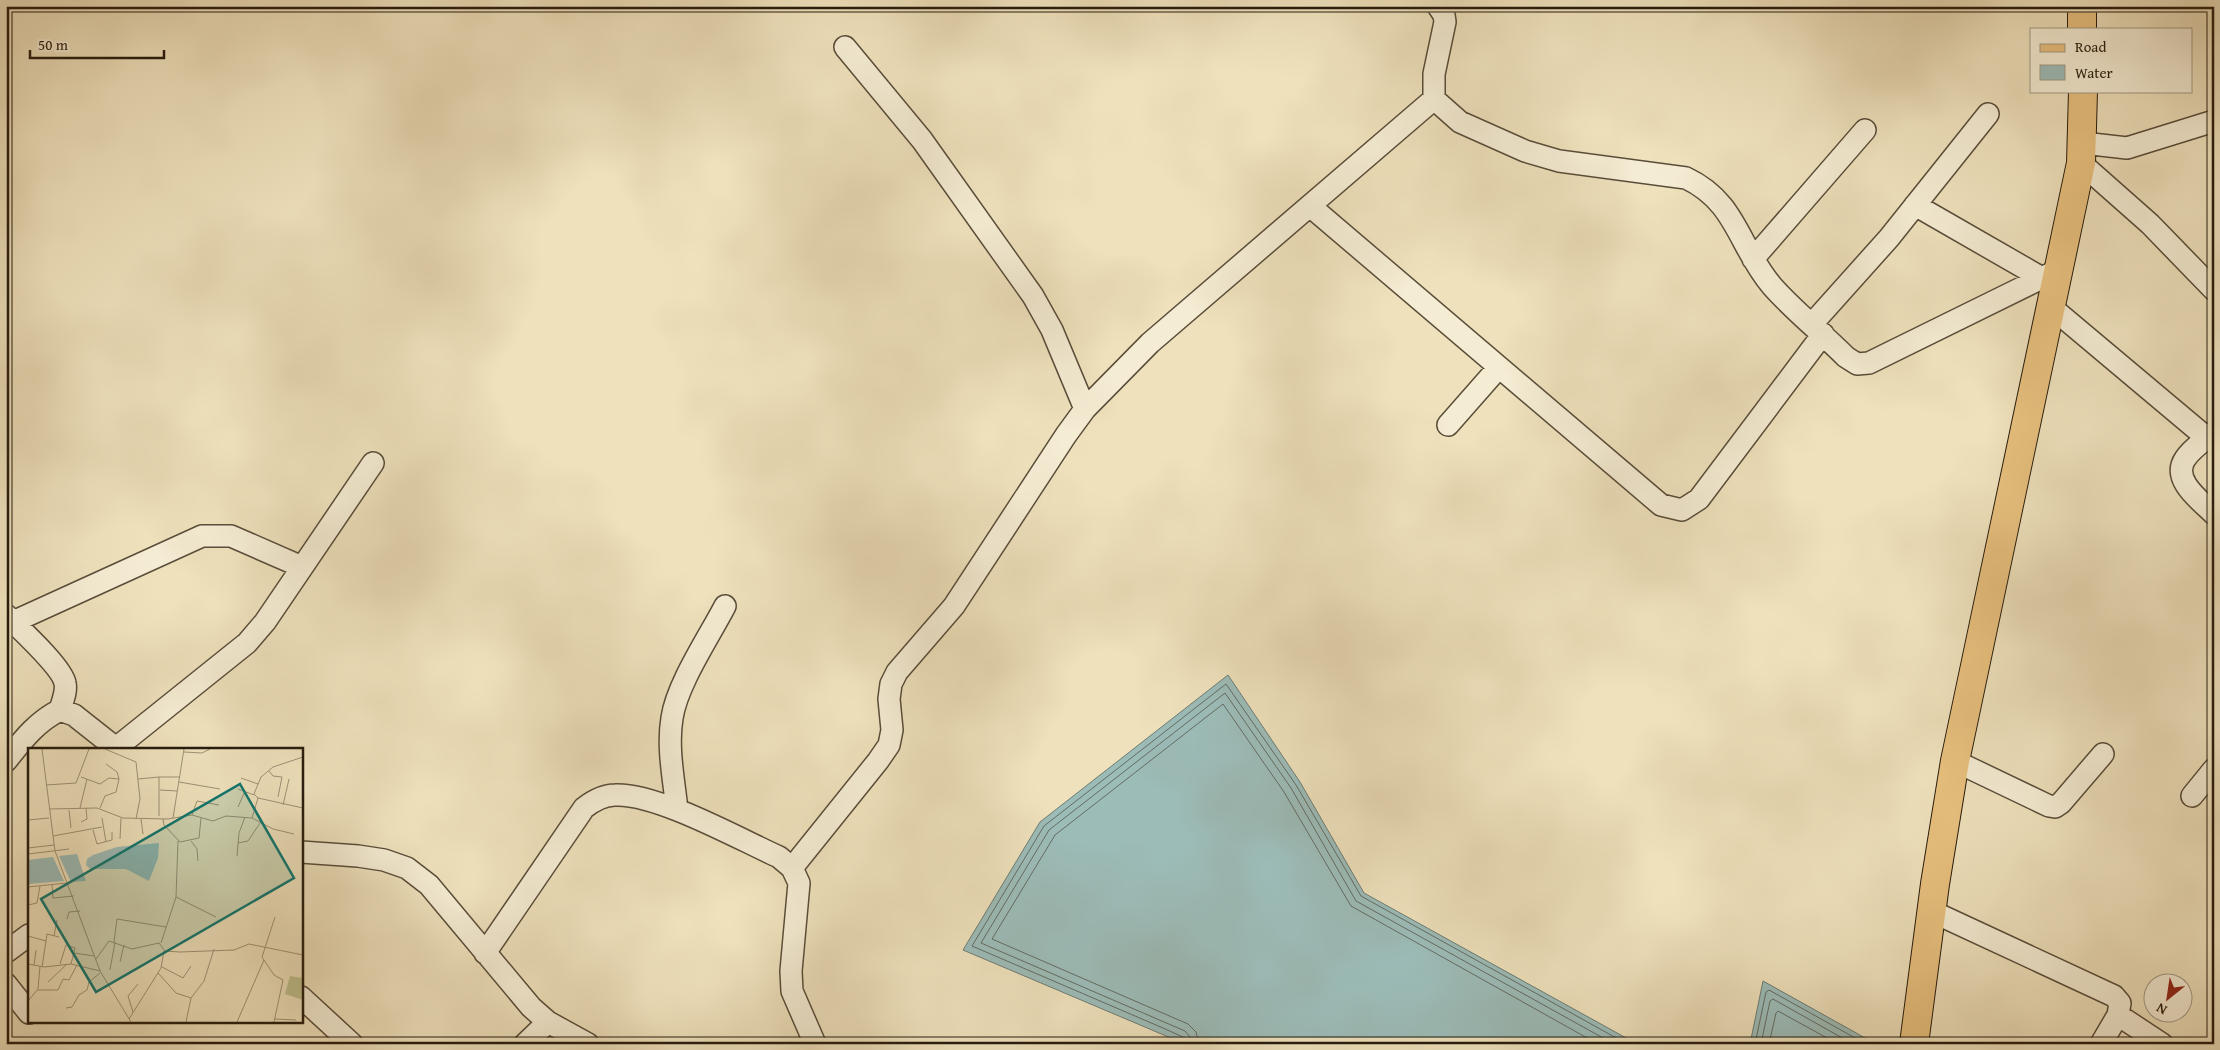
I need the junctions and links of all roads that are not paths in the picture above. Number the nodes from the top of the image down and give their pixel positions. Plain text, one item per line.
1 (2082, 6) edge
2 (1446, 9) edge
3 (2082, 28) edge
4 (846, 47) dead end
5 (2083, 92) edge
6 (1434, 99) junction
7 (1988, 114) dead end
8 (2214, 121) edge
9 (1865, 130) dead end
10 (2082, 153) junction
11 (1915, 205) junction
12 (1310, 206) junction
13 (1753, 259) junction
14 (2050, 274) junction
15 (2214, 290) edge
16 (2051, 307) junction
17 (1817, 329) junction
18 (1499, 367) junction
19 (1085, 409) junction
20 (1448, 425) dead end
21 (2210, 435) edge
22 (373, 463) dead end
23 (2214, 514) edge
24 (302, 567) junction
25 (725, 606) dead end
26 (10, 618) edge
27 (60, 710) junction
28 (116, 748) edge
29 (2102, 754) dead end
30 (1955, 761) junction
31 (6, 762) edge
32 (2214, 769) edge
33 (2192, 796) dead end
34 (677, 810) junction
35 (302, 852) edge
36 (792, 868) junction
37 (1931, 911) junction
38 (28, 936) edge
39 (6, 952) edge
40 (485, 953) junction
41 (6, 984) edge
42 (302, 998) edge
43 (28, 1011) edge
44 (2118, 1015) junction
45 (548, 1022) junction
46 (352, 1044) edge
47 (526, 1044) edge
48 (588, 1044) edge
49 (815, 1044) edge
50 (1914, 1044) edge
51 (2101, 1044) edge
52 (2162, 1044) edge

1 - 3 main road
2 - 6 street
4 - 19 street
5 - 10 main road
6 - 12 street
6 - 13 street
7 - 11 street
8 - 10 street
9 - 13 street
10 - 14 main road
10 - 15 street
11 - 14 street
11 - 17 street
12 - 18 street
12 - 19 street
13 - 17 street
14 - 16 main road
14 - 17 street
16 - 21 street
16 - 30 main road
17 - 18 street
18 - 20 street
19 - 36 street
21 - 23 street
22 - 24 street
24 - 26 street
24 - 28 street
25 - 34 street
26 - 27 street
27 - 28 street
27 - 31 street
29 - 30 street
30 - 37 main road
32 - 33 street
34 - 36 street
34 - 40 street
35 - 40 street
36 - 49 street
37 - 44 street
37 - 50 main road
38 - 39 street
40 - 45 street
41 - 43 street
42 - 46 street
44 - 51 street
44 - 52 street
45 - 47 street
45 - 48 street

